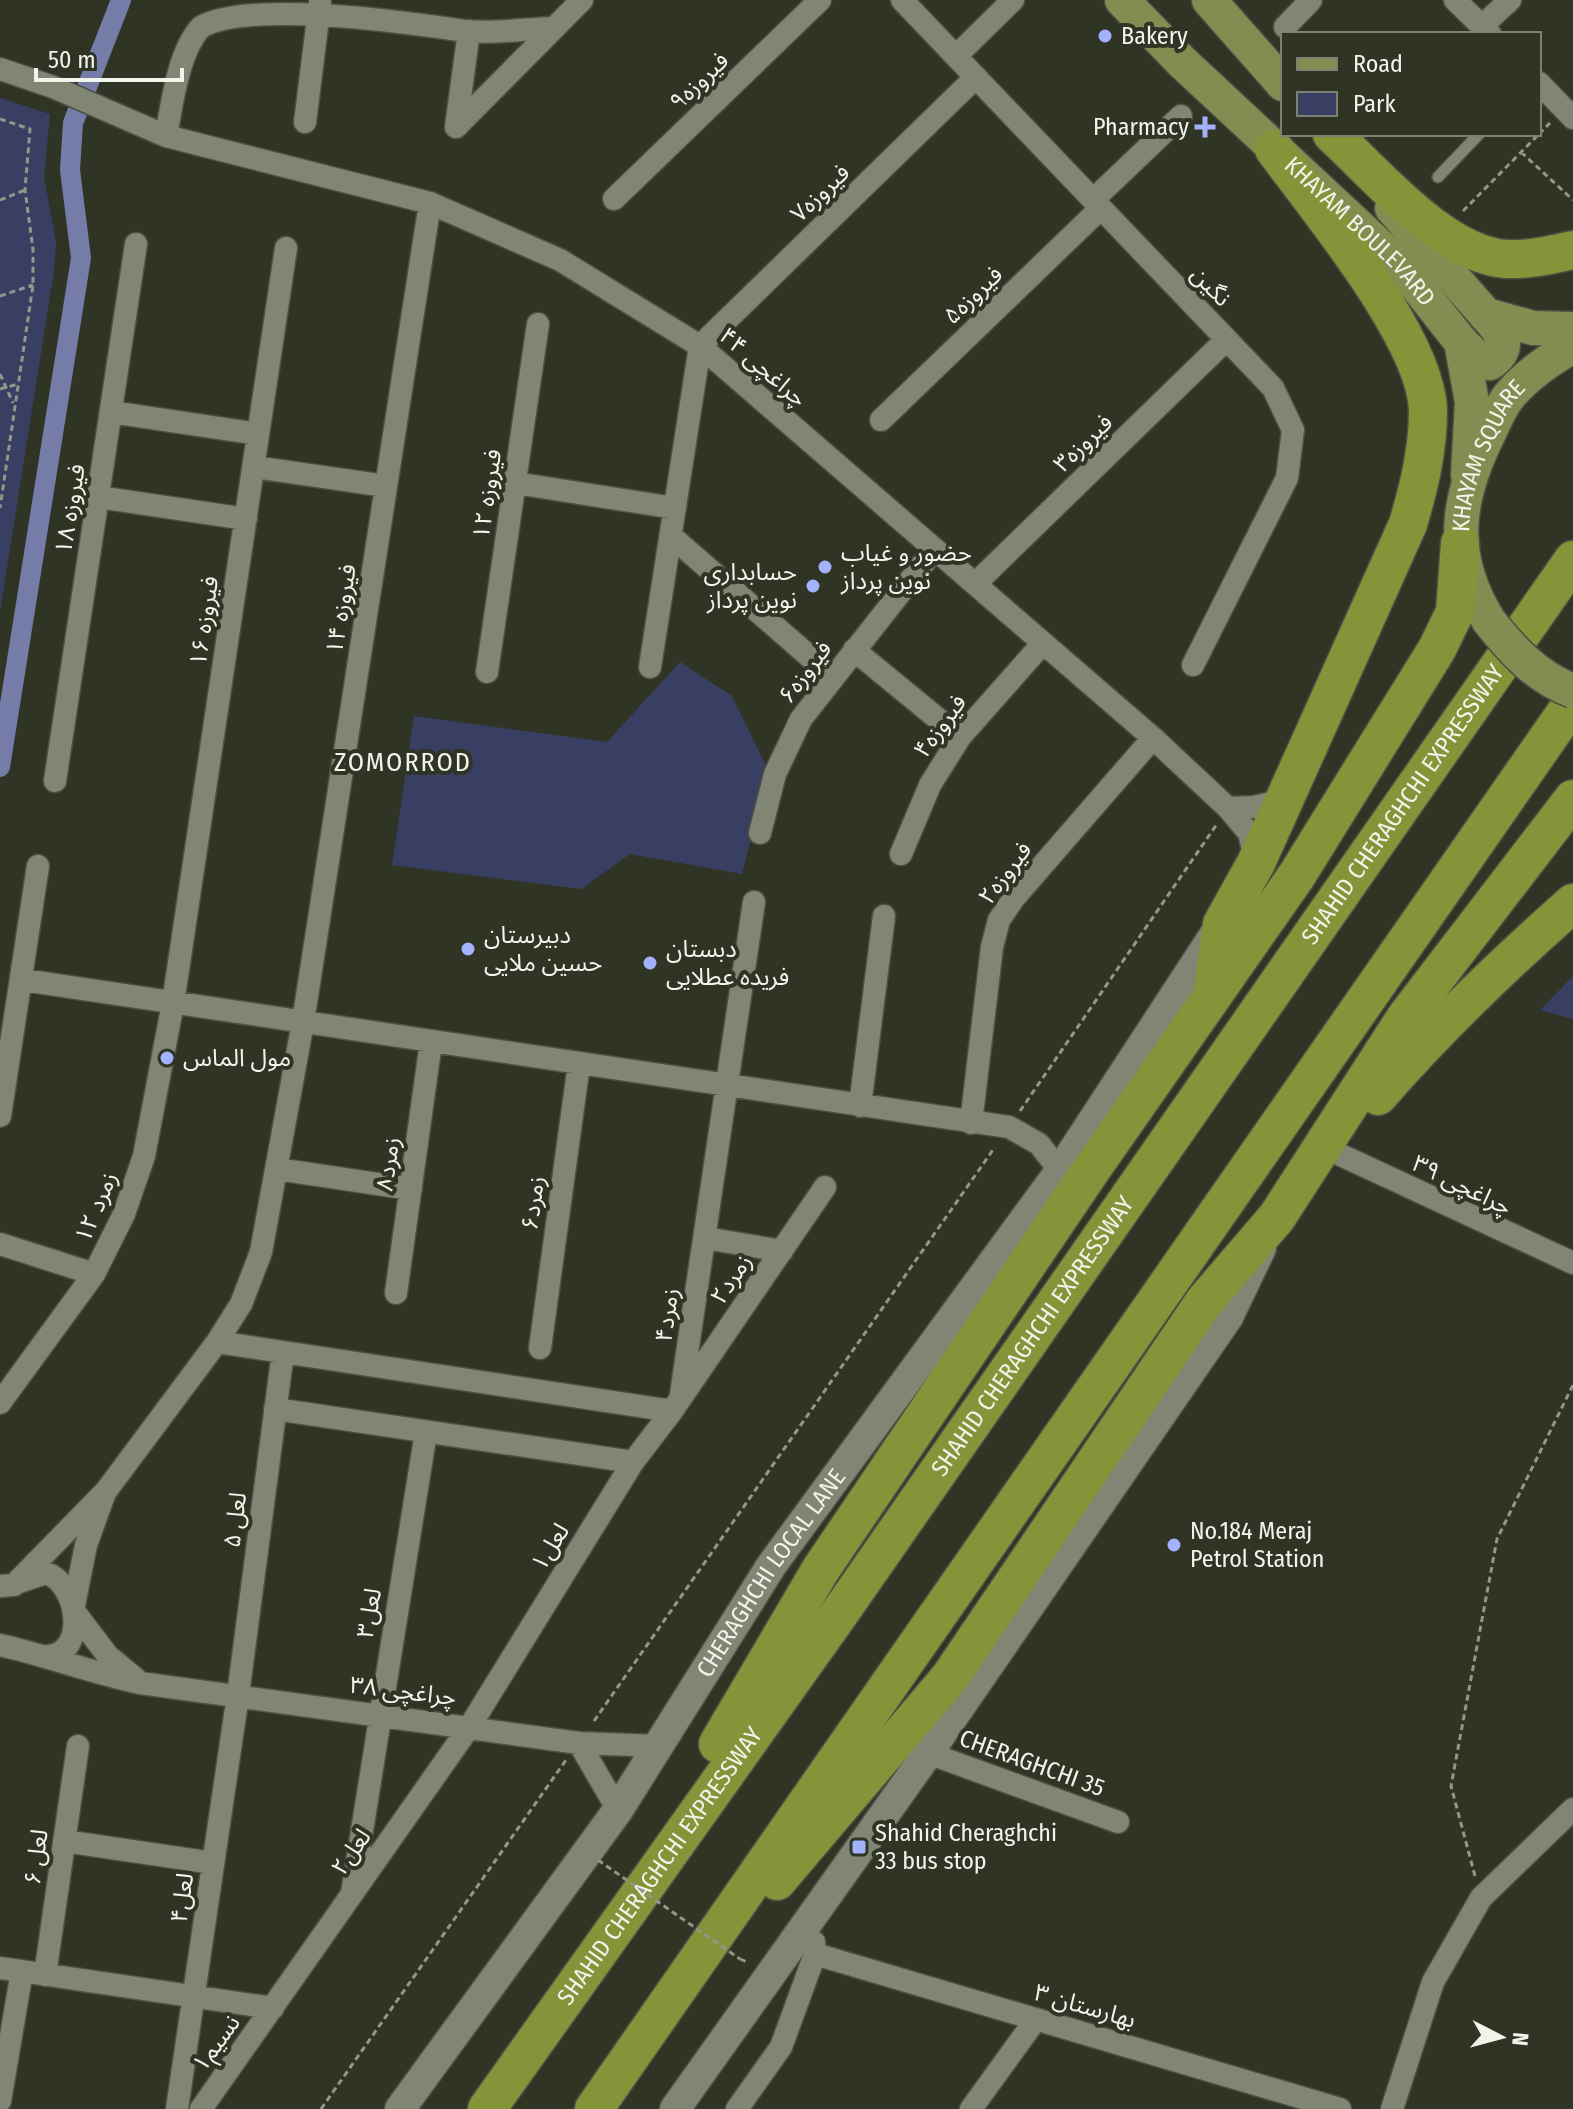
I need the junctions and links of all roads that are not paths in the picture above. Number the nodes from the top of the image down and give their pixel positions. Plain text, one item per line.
1 (582, 0) edge
2 (820, 0) edge
3 (902, 0) edge
4 (1013, 0) edge
5 (1122, 0) edge
6 (1209, 0) edge
7 (1311, 0) edge
8 (1455, 0) edge
9 (1510, 0) edge
10 (320, 3) junction
11 (1285, 27) dead end
12 (551, 28) junction
13 (469, 31) junction
14 (1488, 32) edge
15 (956, 56) junction
16 (0, 69) edge
17 (976, 77) junction
18 (1281, 82) edge
19 (1541, 85) edge
20 (1181, 116) dead end
21 (1573, 118) edge
22 (305, 122) dead end
23 (166, 136) junction
24 (1331, 136) edge
25 (1331, 136) edge
26 (1477, 136) edge
27 (1274, 149) junction
28 (1438, 177) dead end
29 (614, 199) dead end
30 (430, 203) junction
31 (1097, 204) junction
32 (136, 244) dead end
33 (286, 248) dead end
34 (1573, 250) edge
35 (1486, 315) junction
36 (538, 324) dead end
37 (1573, 329) edge
38 (1226, 340) junction
39 (1461, 342) junction
40 (700, 346) junction
41 (1573, 346) edge
42 (111, 412) junction
43 (881, 420) dead end
44 (258, 434) junction
45 (254, 467) junction
46 (1468, 475) junction
47 (515, 483) junction
48 (386, 486) junction
49 (98, 497) junction
50 (675, 508) junction
51 (246, 519) junction
52 (671, 536) junction
53 (1460, 543) junction
54 (926, 560) dead end
55 (1573, 560) edge
56 (975, 584) junction
57 (1043, 643) junction
58 (854, 650) junction
59 (1193, 665) dead end
60 (650, 667) dead end
61 (487, 672) dead end
62 (833, 677) junction
63 (1573, 691) edge
64 (1573, 702) edge
65 (960, 737) junction
66 (1153, 738) junction
67 (55, 781) dead end
68 (1573, 799) edge
69 (1284, 800) junction
70 (1228, 808) junction
71 (760, 833) dead end
72 (901, 854) dead end
73 (1256, 863) junction
74 (38, 866) dead end
75 (754, 902) dead end
76 (1573, 903) edge
77 (884, 916) dead end
78 (1222, 924) junction
79 (23, 980) junction
80 (1212, 996) junction
81 (173, 1003) junction
82 (303, 1022) junction
83 (431, 1042) junction
84 (1167, 1060) junction
85 (579, 1064) junction
86 (727, 1086) junction
87 (1104, 1103) junction
88 (860, 1106) junction
89 (0, 1116) edge
90 (971, 1123) junction
91 (1330, 1150) junction
92 (277, 1169) junction
93 (1060, 1171) junction
94 (1297, 1184) junction
95 (825, 1187) dead end
96 (411, 1189) junction
97 (1277, 1217) junction
98 (705, 1238) junction
99 (0, 1244) edge
100 (782, 1251) junction
101 (1573, 1263) edge
102 (94, 1274) junction
103 (396, 1293) dead end
104 (217, 1342) junction
105 (540, 1348) dead end
106 (283, 1352) junction
107 (0, 1403) edge
108 (676, 1405) junction
109 (275, 1409) junction
110 (426, 1432) junction
111 (633, 1462) junction
112 (106, 1491) junction
113 (5, 1588) edge
114 (73, 1610) junction
115 (0, 1645) edge
116 (49, 1656) junction
117 (140, 1683) junction
118 (238, 1695) junction
119 (378, 1714) junction
120 (470, 1726) junction
121 (579, 1743) junction
122 (78, 1746) dead end
123 (660, 1746) junction
124 (928, 1753) junction
125 (1573, 1809) edge
126 (618, 1810) junction
127 (1118, 1822) dead end
128 (64, 1841) junction
129 (213, 1863) junction
130 (351, 1897) junction
131 (812, 1914) junction
132 (601, 1945) junction
133 (815, 1954) junction
134 (11, 1970) edge
135 (45, 1975) junction
136 (682, 1983) junction
137 (194, 1997) junction
138 (273, 2008) junction
139 (1036, 2019) junction
140 (0, 2101) edge
141 (177, 2109) edge
142 (201, 2109) edge
143 (400, 2109) edge
144 (487, 2109) edge
145 (594, 2109) edge
146 (675, 2109) edge
147 (737, 2109) edge
148 (971, 2109) edge
149 (1340, 2109) edge
150 (1392, 2109) edge

1 - 12 street
2 - 29 street, فیروزه۹
3 - 15 street, نگین
4 - 15 street
5 - 27 main road, KHAYAM BOULEVARD
6 - 18 main road
7 - 11 street
8 - 14 street
9 - 14 street
10 - 13 street
10 - 22 street
10 - 23 street
12 - 13 street
12 - 13 street
15 - 17 street, نگین
16 - 23 street, چراغچی ۴۴
17 - 31 street, نگین
17 - 40 street, فیروزه۷
19 - 21 street
20 - 31 street, فیروزه۵
23 - 30 street, چراغچی ۴۴
24 - 34 highway
25 - 35 main road, KHAYAM BOULEVARD
26 - 28 lane
27 - 39 main road, KHAYAM BOULEVARD
27 - 69 highway
30 - 40 street, چراغچی ۴۴
30 - 48 street, فیروزه ۱۴
31 - 38 street, نگین
31 - 43 street, فیروزه۵
32 - 42 street, فیروزه ۱۸
33 - 44 street, فیروزه ۱۶
35 - 37 main road
35 - 39 main road, KHAYAM BOULEVARD
36 - 47 street, فیروزه ۱۲
38 - 56 street, فیروزه۳
38 - 59 street, نگین
39 - 46 main road, KHAYAM BOULEVARD
40 - 50 street
40 - 56 street, چراغچی ۴۴
41 - 46 main road, KHAYAM SQUARE
42 - 44 street
42 - 49 street, فیروزه ۱۸
44 - 45 street, فیروزه ۱۶
45 - 48 street
45 - 51 street, فیروزه ۱۶
46 - 53 main road, KHAYAM SQUARE
47 - 50 street
47 - 61 street, فیروزه ۱۲
48 - 82 street, فیروزه ۱۴
49 - 51 street
49 - 67 street, فیروزه ۱۸
50 - 52 street
51 - 81 street, فیروزه ۱۶
52 - 60 street
52 - 62 street
53 - 63 main road, KHAYAM SQUARE, bridge
53 - 80 highway
54 - 58 street, فیروزه۶
55 - 132 highway, SHAHID CHERAGHCHI EXPRESSWAY
56 - 57 street, چراغچی ۴۴
57 - 65 street, فیروزه۴
57 - 66 street, چراغچی ۴۴
58 - 62 street, فیروزه۶
58 - 65 street
62 - 71 street, فیروزه۶
64 - 136 highway
65 - 72 street, فیروزه۴
66 - 70 street, چراغچی ۴۴
66 - 90 street, فیروزه۲
68 - 94 highway
69 - 70 street
69 - 73 highway
70 - 73 street, چراغچی ۴۴
73 - 78 highway
74 - 79 street
75 - 86 street, زمرد۴
76 - 91 highway
77 - 88 street
78 - 80 highway
78 - 87 main road
79 - 81 street
79 - 89 street
80 - 84 highway
81 - 82 street
81 - 102 street, زمرد ۱۲
82 - 83 street
82 - 92 street, فیروزه ۱۴
83 - 85 street
83 - 96 street, زمرد۸
84 - 87 main road, CHERAGHCHI LOCAL LANE
84 - 132 highway
85 - 86 street
85 - 105 street, زمرد۶
86 - 88 street
86 - 98 street, زمرد۴
87 - 93 main road, CHERAGHCHI LOCAL LANE
88 - 90 street
90 - 93 street
91 - 94 highway
91 - 101 street, چراغچی ۳۹
92 - 96 street
92 - 104 street, فیروزه ۱۴
93 - 123 main road, CHERAGHCHI LOCAL LANE
94 - 97 highway
95 - 100 street, زمرد۲
96 - 103 street, زمرد۸
97 - 124 main road
97 - 136 highway
98 - 100 street
98 - 108 street, زمرد۴
99 - 102 street
100 - 108 street, زمرد۲
102 - 107 street, زمرد ۱۲
104 - 106 street
104 - 112 street, فیروزه ۱۴
106 - 108 street
106 - 109 street, لعل ۵
108 - 111 street, لعل۱
109 - 110 street
109 - 118 street, لعل ۵
110 - 111 street
110 - 119 street, لعل۳
111 - 120 street, لعل۱
112 - 113 street
112 - 114 street
113 - 114 street
114 - 116 street
114 - 117 street
115 - 116 street, چراغچی ۳۸
116 - 117 street, چراغچی ۳۸
117 - 118 street, چراغچی ۳۸
118 - 119 street, چراغچی ۳۸
118 - 129 street, لعل۴
119 - 120 street, چراغچی ۳۸
119 - 130 street, لعل۳
120 - 121 street, چراغچی ۳۸
120 - 130 street, لعل۲
121 - 123 street, چراغچی ۳۸
121 - 126 street
122 - 128 street, لعل ۶
123 - 126 main road, CHERAGHCHI LOCAL LANE
124 - 127 street, CHERAGHCHI 35
124 - 131 main road
125 - 150 street
126 - 143 main road, CHERAGHCHI LOCAL LANE
128 - 129 street
128 - 135 street, لعل ۶
129 - 137 street, لعل۴
130 - 138 street, لعل۲
131 - 133 street
131 - 146 main road
132 - 144 highway, SHAHID CHERAGHCHI EXPRESSWAY
133 - 139 street, بهارستان ۳
133 - 147 street
134 - 135 street
134 - 140 street
135 - 137 street
136 - 145 highway
137 - 138 street
137 - 141 street, لعل۴
138 - 142 street, نسیم۱
139 - 148 street
139 - 149 street, بهارستان ۳

